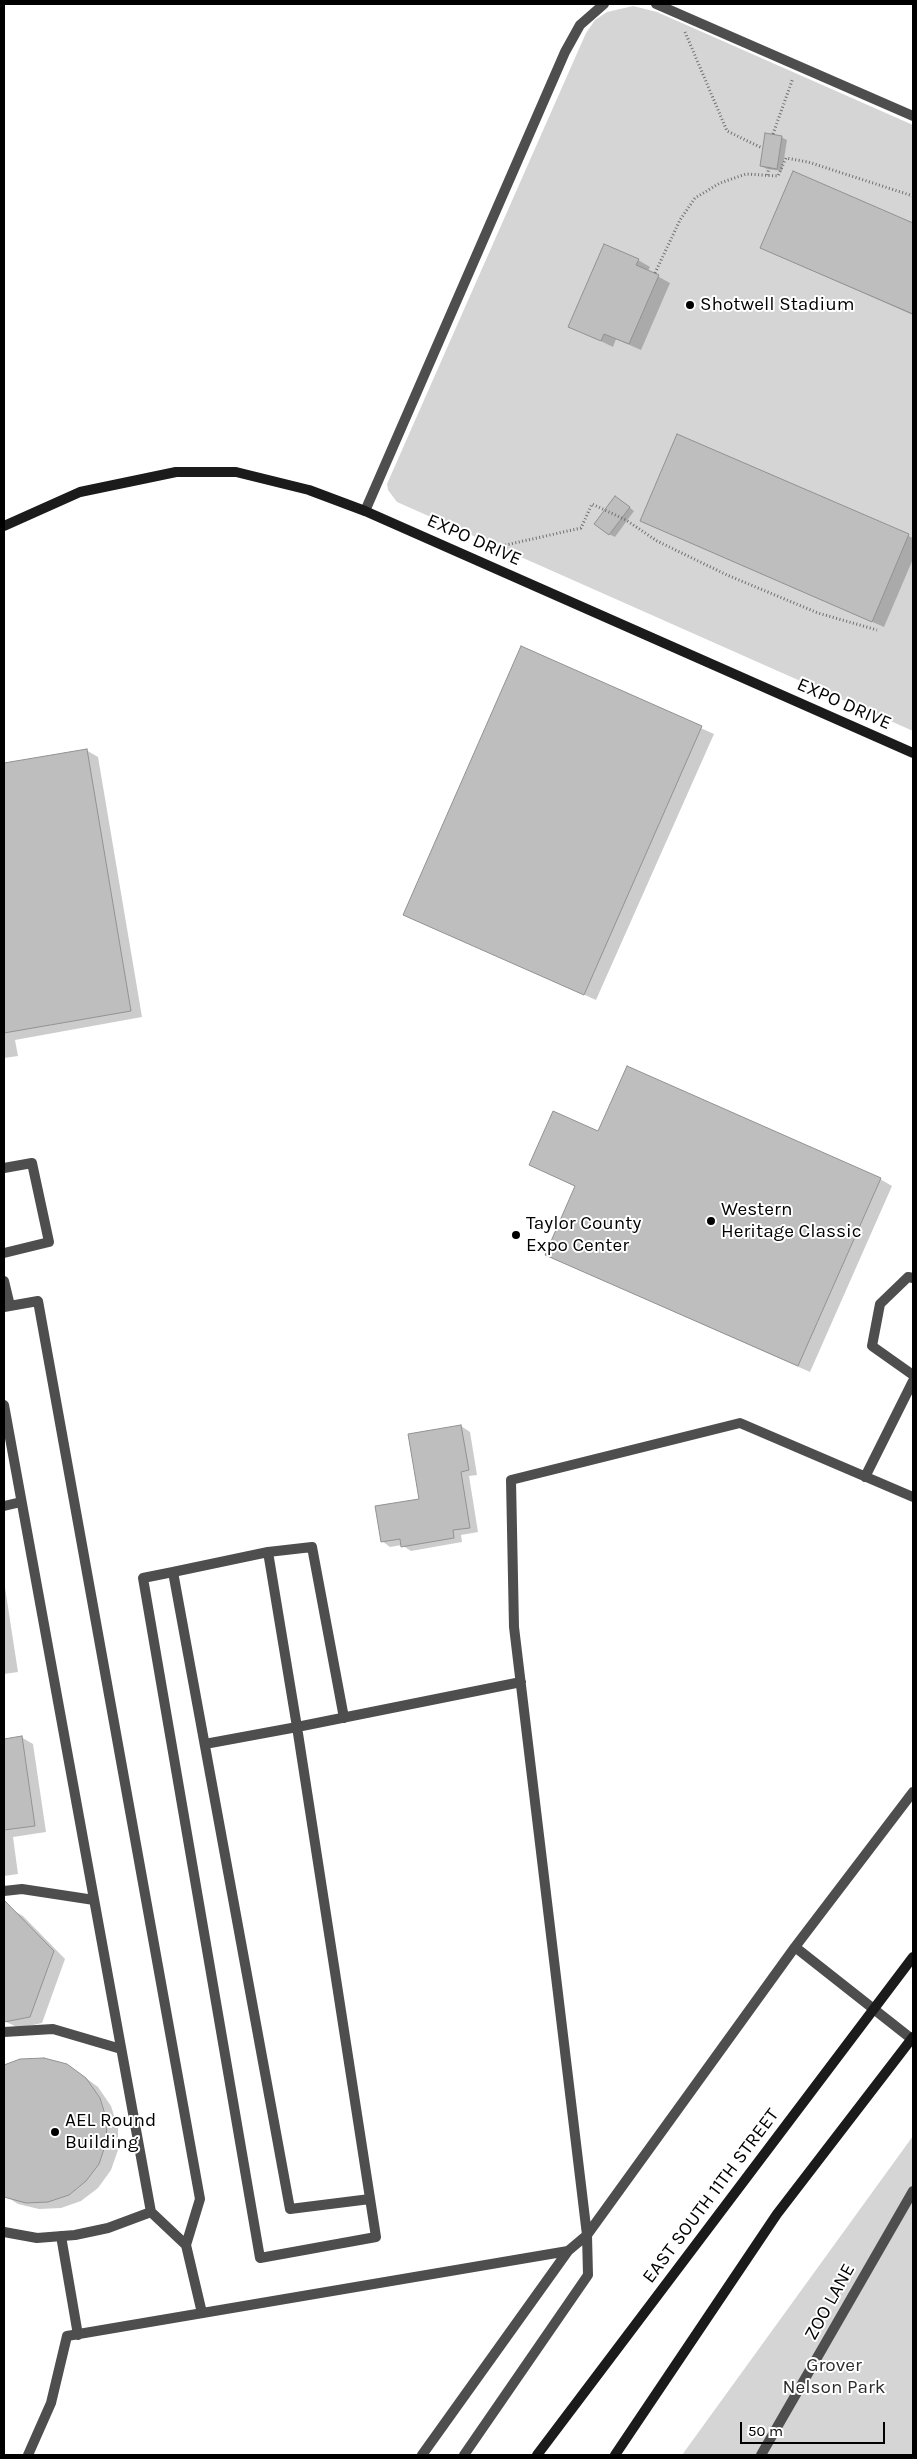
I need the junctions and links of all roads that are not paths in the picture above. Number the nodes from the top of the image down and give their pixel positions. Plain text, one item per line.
1 (604, 4) edge
2 (656, 4) edge
3 (913, 116) edge
4 (365, 511) junction
5 (4, 526) edge
6 (913, 753) edge
7 (4, 1168) edge
8 (4, 1253) edge
9 (913, 1278) edge
10 (4, 1281) edge
11 (7, 1307) edge
12 (913, 1375) edge
13 (913, 1381) edge
14 (4, 1405) edge
15 (866, 1477) junction
16 (913, 1497) edge
17 (21, 1502) junction
18 (4, 1506) edge
19 (268, 1552) junction
20 (173, 1572) junction
21 (521, 1682) junction
22 (344, 1718) junction
23 (298, 1727) junction
24 (205, 1744) junction
25 (913, 1792) edge
26 (4, 1891) edge
27 (94, 1900) junction
28 (795, 1946) junction
29 (913, 1957) edge
30 (874, 2009) junction
31 (4, 2032) edge
32 (913, 2039) edge
33 (121, 2049) junction
34 (913, 2191) edge
35 (370, 2199) junction
36 (151, 2212) junction
37 (4, 2232) edge
38 (587, 2235) junction
39 (61, 2236) junction
40 (186, 2246) junction
41 (568, 2251) junction
42 (202, 2313) junction
43 (78, 2335) junction
44 (28, 2455) edge
45 (422, 2455) edge
46 (464, 2455) edge
47 (537, 2455) edge
48 (614, 2455) edge
49 (761, 2455) edge

1 - 4 lane
2 - 3 lane
4 - 5 main road, EXPO DRIVE
4 - 6 main road, EXPO DRIVE
7 - 8 lane
9 - 12 lane
10 - 11 lane
11 - 40 lane
13 - 15 lane
14 - 17 lane
15 - 16 lane
15 - 21 lane
17 - 18 lane
17 - 27 lane
19 - 20 lane
19 - 22 lane
19 - 23 lane
20 - 24 lane
20 - 35 lane
21 - 22 lane
21 - 38 lane
22 - 23 lane
23 - 24 lane
23 - 35 lane
24 - 35 lane
25 - 28 lane
26 - 27 lane
27 - 33 lane
28 - 30 lane
28 - 38 lane
29 - 30 main road, EAST SOUTH 11TH STREET
30 - 32 lane
30 - 47 main road, EAST SOUTH 11TH STREET
31 - 33 lane
32 - 48 main road
33 - 36 lane
34 - 49 lane, ZOO LANE
36 - 39 lane
36 - 40 lane
37 - 39 lane
38 - 41 lane
38 - 46 lane
39 - 43 lane
40 - 42 lane
41 - 42 lane
41 - 45 lane
42 - 43 lane
43 - 44 lane

